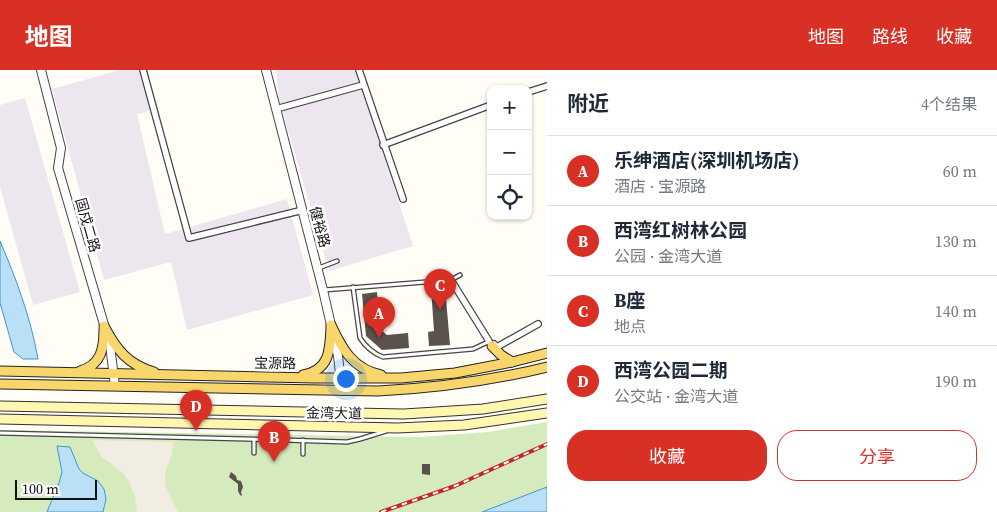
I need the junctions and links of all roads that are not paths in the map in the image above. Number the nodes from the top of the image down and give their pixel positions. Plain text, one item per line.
1 (41, 70) edge
2 (143, 70) edge
3 (266, 70) edge
4 (359, 70) edge
5 (363, 85) junction
6 (547, 86) edge
7 (532, 91) edge
8 (487, 106) edge
9 (276, 109) junction
10 (383, 145) junction
11 (402, 199) dead end
12 (303, 210) junction
13 (337, 261) dead end
14 (318, 268) junction
15 (460, 275) dead end
16 (452, 280) junction
17 (353, 287) junction
18 (323, 290) junction
19 (538, 324) dead end
20 (331, 325) junction
21 (104, 326) junction
22 (492, 343) junction
23 (547, 353) edge
24 (512, 362) junction
25 (547, 367) edge
26 (485, 368) junction
27 (0, 371) edge
28 (69, 373) junction
29 (114, 374) junction
30 (169, 375) junction
31 (292, 377) junction
32 (341, 378) junction
33 (402, 378) junction
34 (0, 384) edge
35 (115, 386) junction
36 (342, 391) junction
37 (547, 399) edge
38 (0, 406) edge
39 (547, 413) edge
40 (3, 420) edge
41 (283, 426) junction
42 (397, 428) junction
43 (0, 433) edge
44 (254, 440) junction
45 (283, 440) junction
46 (303, 440) junction
47 (254, 453) dead end
48 (302, 454) dead end

1 - 21 street, 固戍二路
2 - 12 street
3 - 9 street, 健裕路
4 - 5 street
5 - 9 street
5 - 10 street
6 - 7 street
8 - 10 street
9 - 12 street, 健裕路
10 - 11 street
12 - 14 street, 健裕路
13 - 14 lane
14 - 18 street, 健裕路
15 - 16 lane
16 - 17 lane
16 - 22 street
17 - 18 lane
17 - 22 lane
18 - 20 street, 健裕路
19 - 22 street
20 - 31 main road
20 - 32 street, 健裕路
20 - 33 main road
21 - 28 main road
21 - 29 street, 固戍二路
21 - 30 main road
22 - 24 main road
22 - 26 main road
23 - 24 main road, 宝源路
24 - 26 main road, 宝源路
25 - 36 main road, 宝源路
26 - 33 main road, 宝源路
27 - 28 main road, 宝源路
28 - 29 main road, 宝源路
29 - 30 main road, 宝源路
29 - 35 street, 固戍二路
30 - 31 main road, 宝源路
31 - 32 main road, 宝源路
32 - 33 main road, 宝源路
32 - 36 street, 健裕路
34 - 35 main road, 宝源路
35 - 36 main road, 宝源路
37 - 38 main road, 金湾大道
39 - 42 main road, 金湾大道
40 - 41 main road, 金湾大道
41 - 42 main road, 金湾大道
41 - 45 lane
42 - 46 lane
43 - 44 lane
44 - 45 lane
44 - 47 lane
45 - 46 lane
46 - 48 lane

